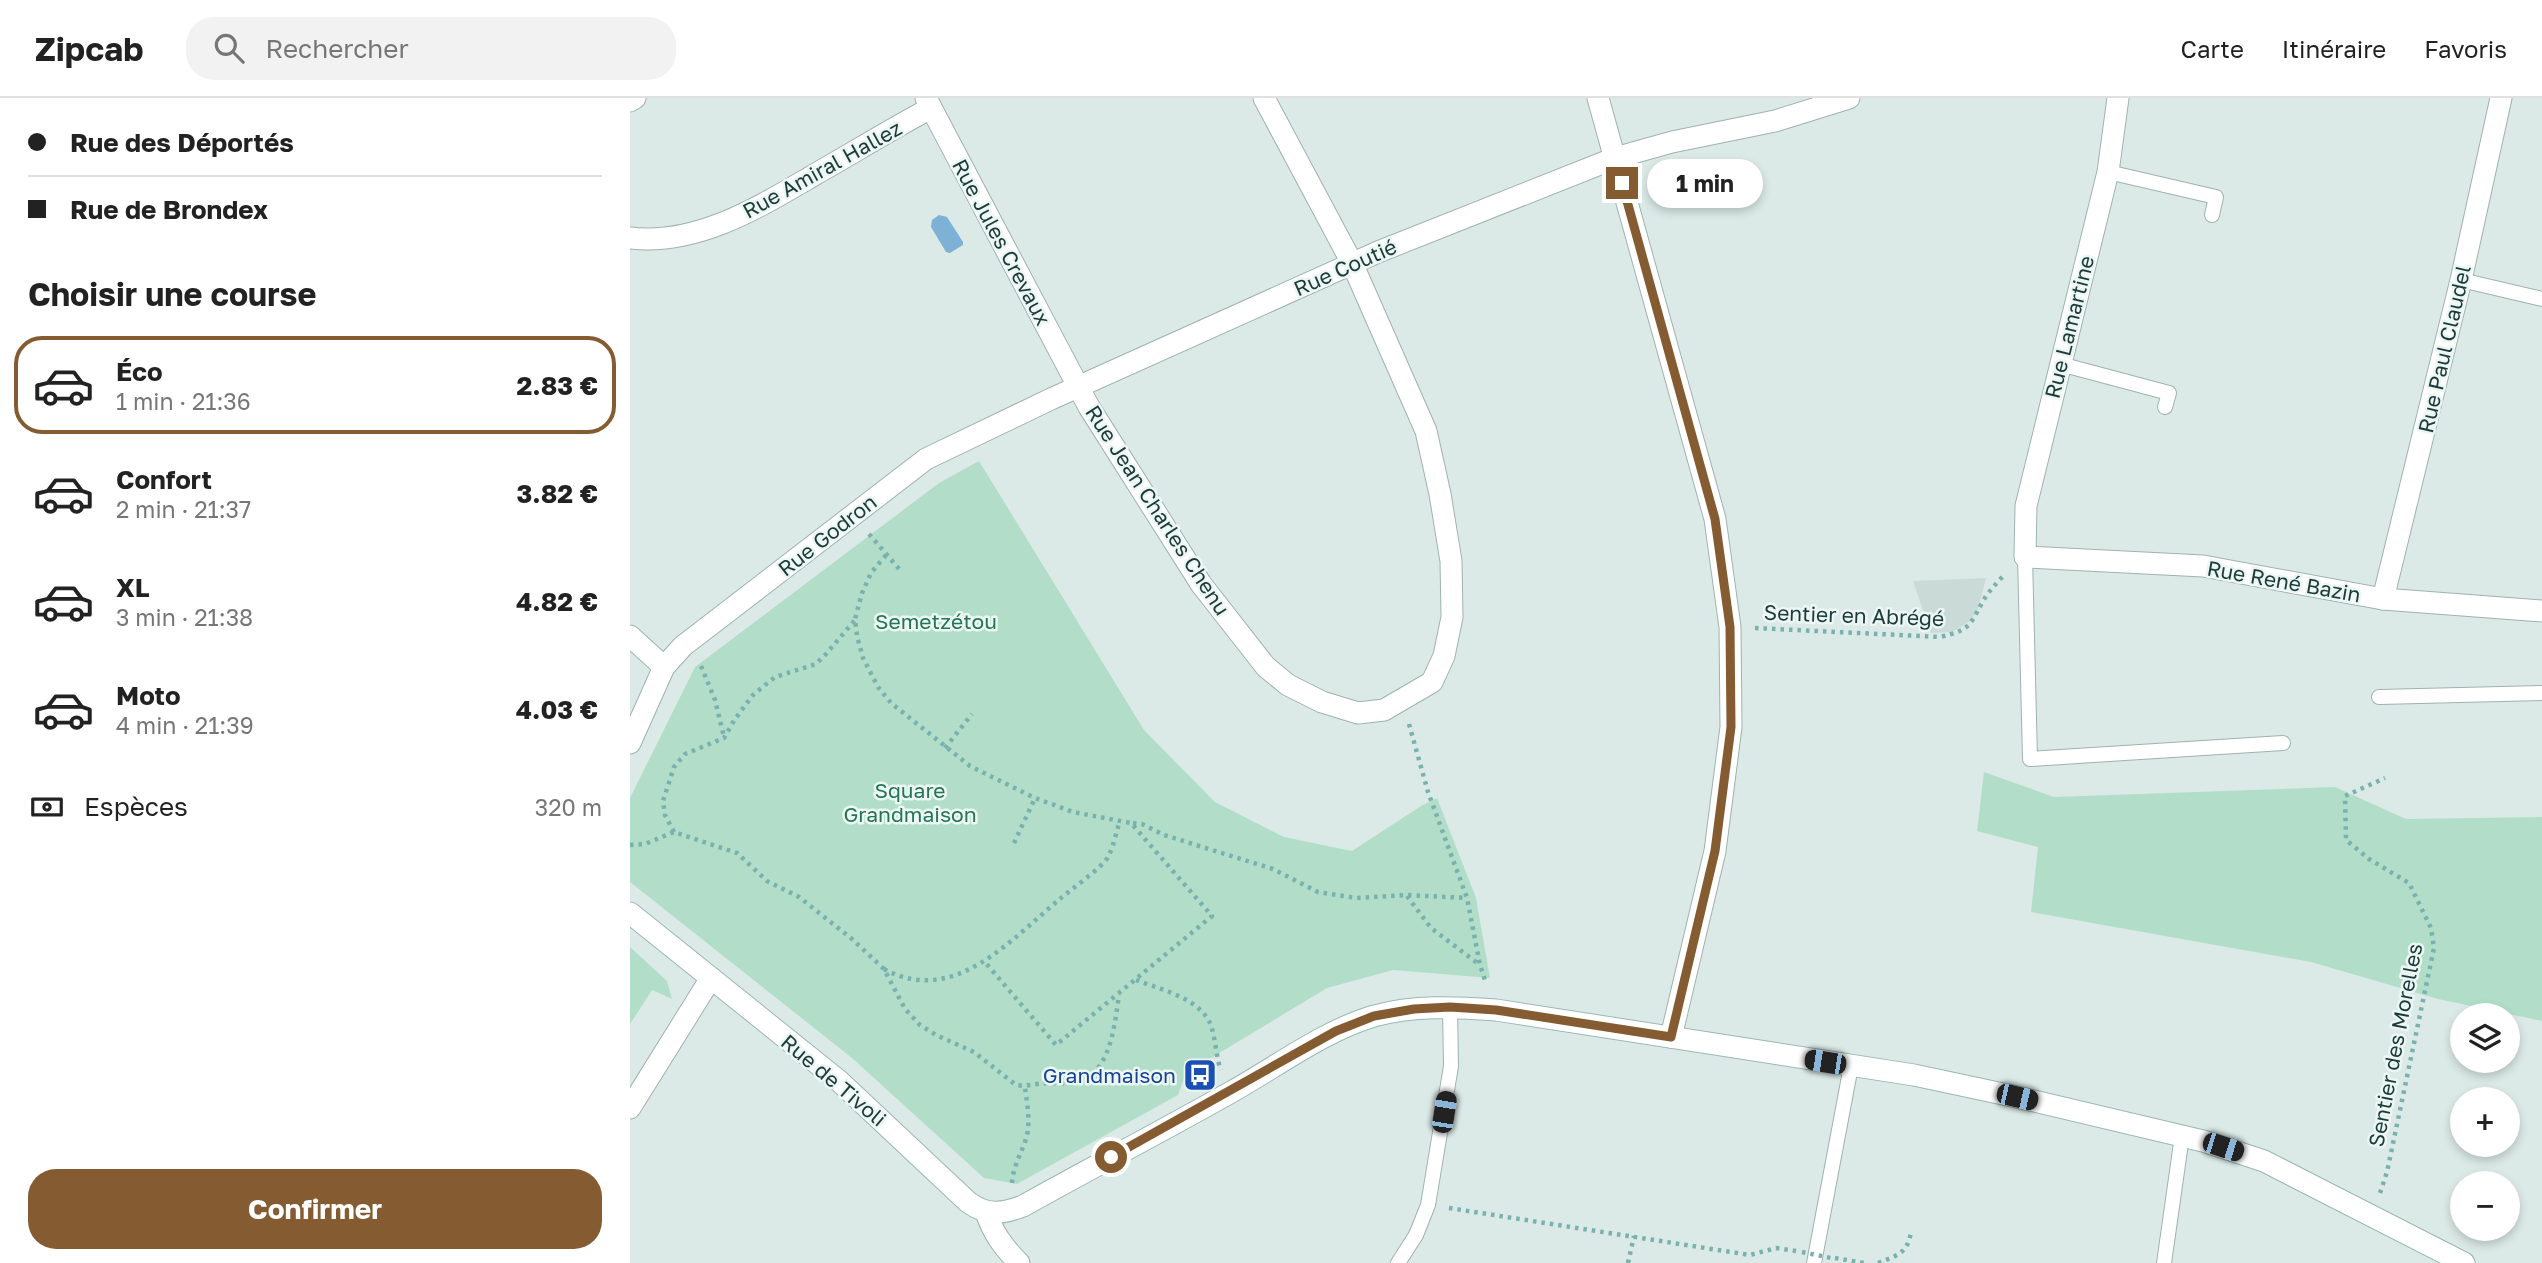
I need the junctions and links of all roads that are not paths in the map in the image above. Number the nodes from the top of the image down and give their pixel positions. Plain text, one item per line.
1 (635, 98) edge
2 (1264, 98) edge
3 (1598, 98) edge
4 (1849, 98) edge
5 (2118, 98) edge
6 (2501, 98) edge
7 (630, 100) edge
8 (928, 103) edge
9 (1615, 158) junction
10 (2108, 172) junction
11 (2212, 215) dead end
12 (630, 238) edge
13 (1352, 263) junction
14 (2460, 280) junction
15 (2542, 299) edge
16 (2060, 364) junction
17 (1079, 387) junction
18 (2165, 407) dead end
19 (2025, 557) junction
20 (2383, 599) junction
21 (2542, 611) edge
22 (630, 636) edge
23 (664, 667) junction
24 (2542, 693) edge
25 (2379, 697) dead end
26 (630, 743) edge
27 (2283, 743) dead end
28 (630, 913) edge
29 (711, 978) junction
30 (1450, 1007) junction
31 (1671, 1037) junction
32 (1851, 1066) junction
33 (630, 1108) edge
34 (2182, 1136) junction
35 (986, 1212) junction
36 (1019, 1263) edge
37 (1398, 1263) edge
38 (1814, 1263) edge
39 (2164, 1263) edge
40 (2464, 1263) edge

1 - 7 street
2 - 13 street, Rue Jean Charles Chenu
3 - 9 street
4 - 9 street, Rue Coutié
5 - 10 street, Rue Lamartine
6 - 14 street, Rue Paul Claudel
8 - 12 street, Rue Amiral Hallez
8 - 17 street, Rue Jules Crevaux
9 - 13 street, Rue Coutié
9 - 31 street
10 - 11 lane
10 - 16 street, Rue Lamartine
13 - 17 street, Rue Coutié
13 - 17 street, Rue Jean Charles Chenu
14 - 15 lane
14 - 20 street, Rue Paul Claudel
16 - 18 lane
16 - 19 street, Rue Lamartine
17 - 23 street, Rue Godron
19 - 20 street, Rue René Bazin
19 - 27 lane
20 - 21 street, Rue René Bazin
22 - 23 street
23 - 26 street, Rue Godron
24 - 25 lane
28 - 29 street, Rue de Tivoli
29 - 33 street
29 - 35 street, Rue de Tivoli
30 - 31 street
30 - 35 street
30 - 37 lane
31 - 32 street
32 - 34 street
32 - 38 lane
34 - 39 lane
34 - 40 street
35 - 36 street

